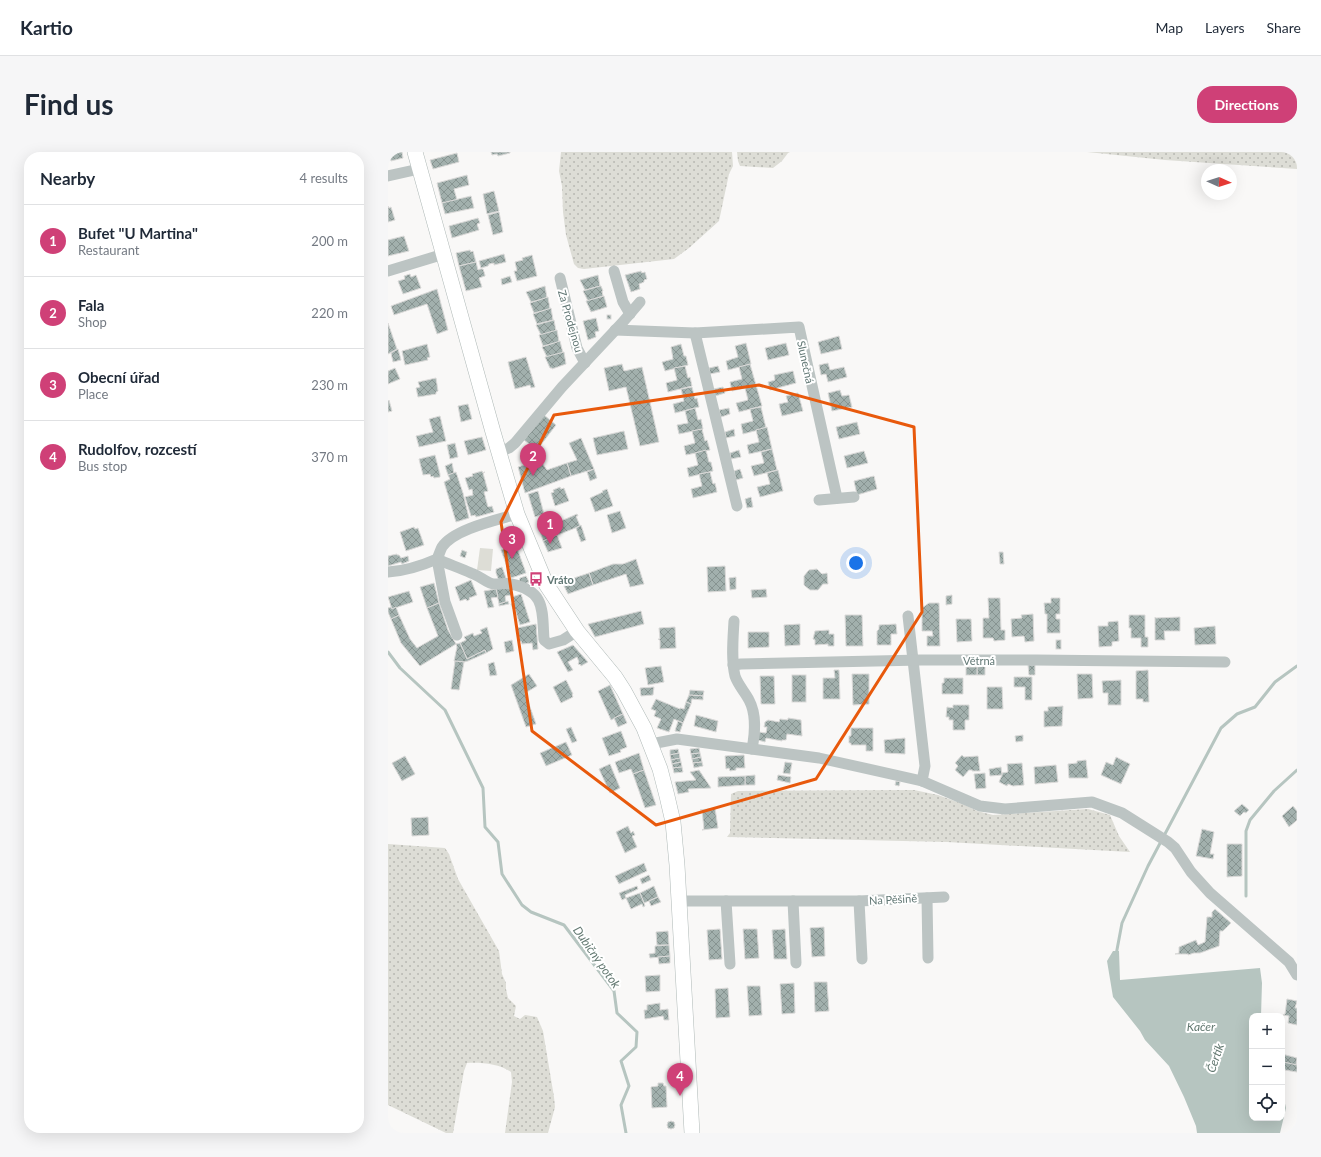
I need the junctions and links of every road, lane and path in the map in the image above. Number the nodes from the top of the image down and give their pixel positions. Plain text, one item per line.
1 (415, 152) edge
2 (419, 169) junction
3 (388, 176) edge
4 (444, 254) junction
5 (388, 271) edge
6 (614, 271) dead end
7 (560, 278) dead end
8 (640, 302) dead end
9 (628, 311) junction
10 (615, 330) junction
11 (694, 333) junction
12 (585, 363) junction
13 (499, 452) junction
14 (854, 497) dead end
15 (837, 498) junction
16 (819, 500) dead end
17 (737, 506) dead end
18 (517, 514) junction
19 (437, 558) junction
20 (388, 572) edge
21 (908, 616) dead end
22 (734, 620) dead end
23 (576, 631) junction
24 (457, 634) dead end
25 (913, 660) junction
26 (1225, 662) dead end
27 (733, 665) junction
28 (651, 744) junction
29 (752, 748) junction
30 (922, 781) junction
31 (944, 897) dead end
32 (927, 898) junction
33 (679, 901) junction
34 (726, 901) junction
35 (792, 901) junction
36 (859, 901) junction
37 (928, 958) dead end
38 (862, 959) dead end
39 (796, 963) dead end
40 (730, 964) dead end
41 (1297, 976) edge
42 (692, 1133) edge

1 - 2 main road
2 - 3 street
2 - 4 main road
4 - 5 street
4 - 13 main road
6 - 9 street
7 - 12 street, Za Prodejnou
8 - 9 street
9 - 10 street
10 - 11 street, Slunečná
10 - 12 street
11 - 15 street, Slunečná
11 - 17 street
12 - 13 street
13 - 18 main road
14 - 15 street
15 - 16 street
18 - 19 street
18 - 23 main road
19 - 20 street
19 - 23 street
19 - 24 street
21 - 25 street
22 - 27 street
23 - 28 main road
25 - 26 street, Větrná
25 - 27 street, Větrná
25 - 30 street
27 - 29 street
28 - 29 street
28 - 33 main road
29 - 30 street
30 - 41 street
31 - 32 street, Na Pěšině
32 - 36 street, Na Pěšině
32 - 37 street, Na Pěšině
33 - 34 street, Na Pěšině
33 - 42 main road
34 - 35 street, Na Pěšině
34 - 40 street
35 - 36 street, Na Pěšině
35 - 39 street
36 - 38 street, Na Pěšině

